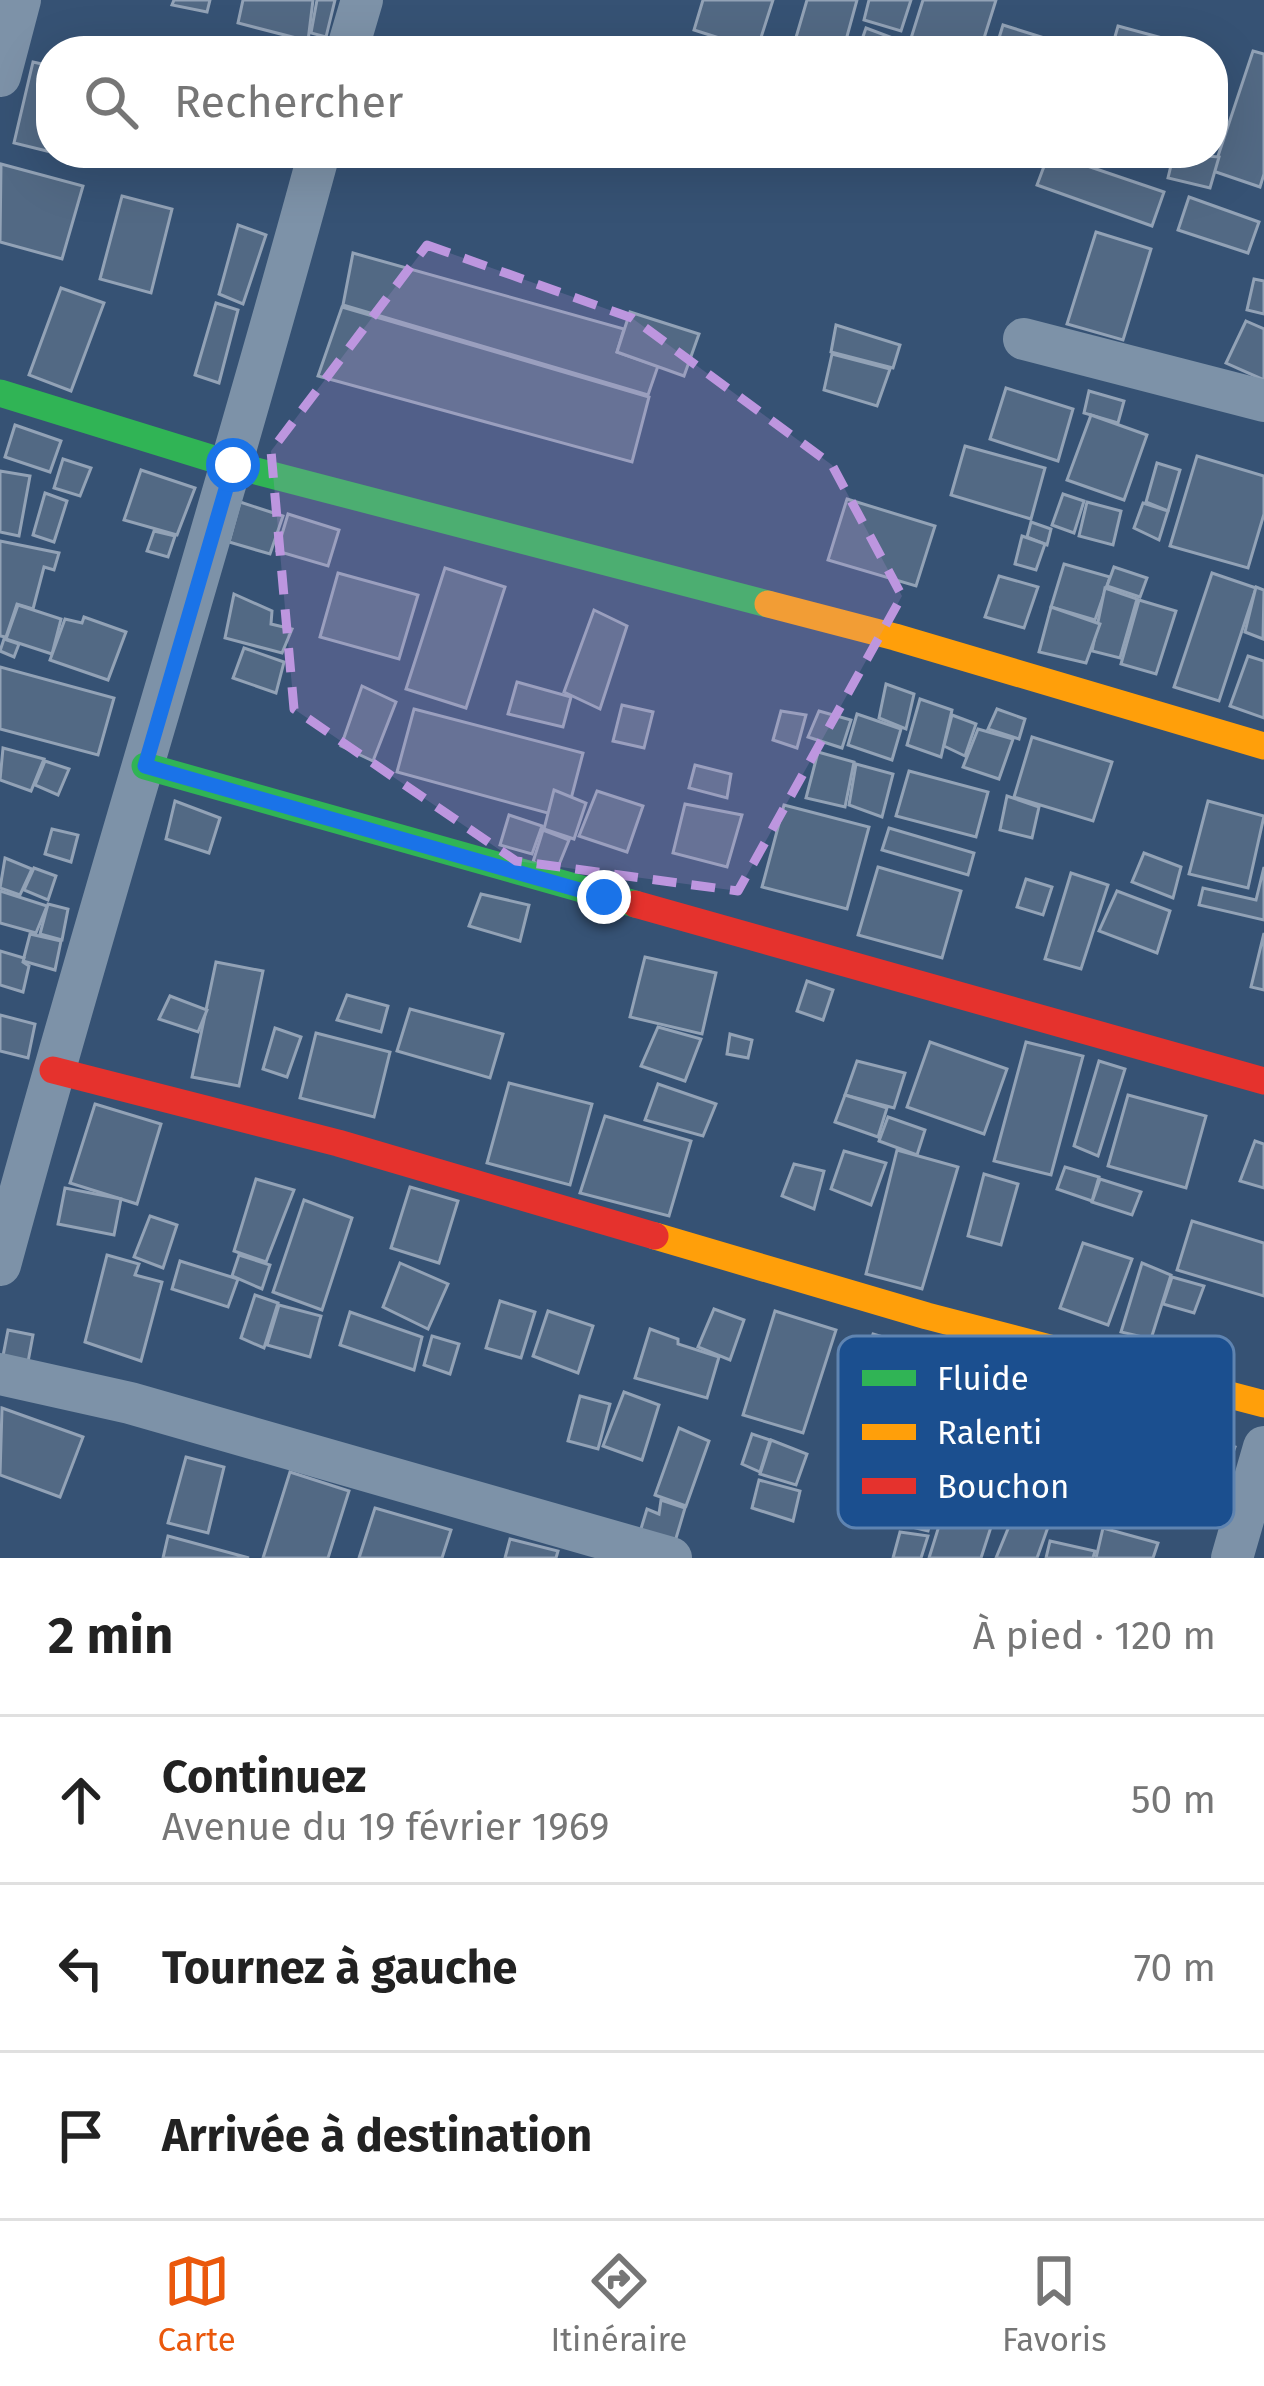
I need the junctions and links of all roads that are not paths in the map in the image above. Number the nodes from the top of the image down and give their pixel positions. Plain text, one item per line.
1 (20, 0) edge
2 (362, 0) edge
3 (351, 36) edge
4 (0, 76) edge
5 (315, 168) edge
6 (1024, 339) dead end
7 (0, 393) edge
8 (1264, 401) edge
9 (233, 465) junction
10 (1264, 746) edge
11 (145, 766) junction
12 (53, 1070) junction
13 (1264, 1081) edge
14 (0, 1265) edge
15 (1004, 1336) edge
16 (0, 1373) edge
17 (1234, 1396) edge
18 (1264, 1404) edge
19 (1264, 1447) edge
20 (671, 1558) edge
21 (1232, 1558) edge

1 - 4 street
2 - 3 street
5 - 9 street
6 - 8 street
7 - 9 street
9 - 10 street
9 - 11 street
11 - 12 street
11 - 13 street
12 - 14 street
12 - 15 street
16 - 20 street
17 - 18 street
19 - 21 street

